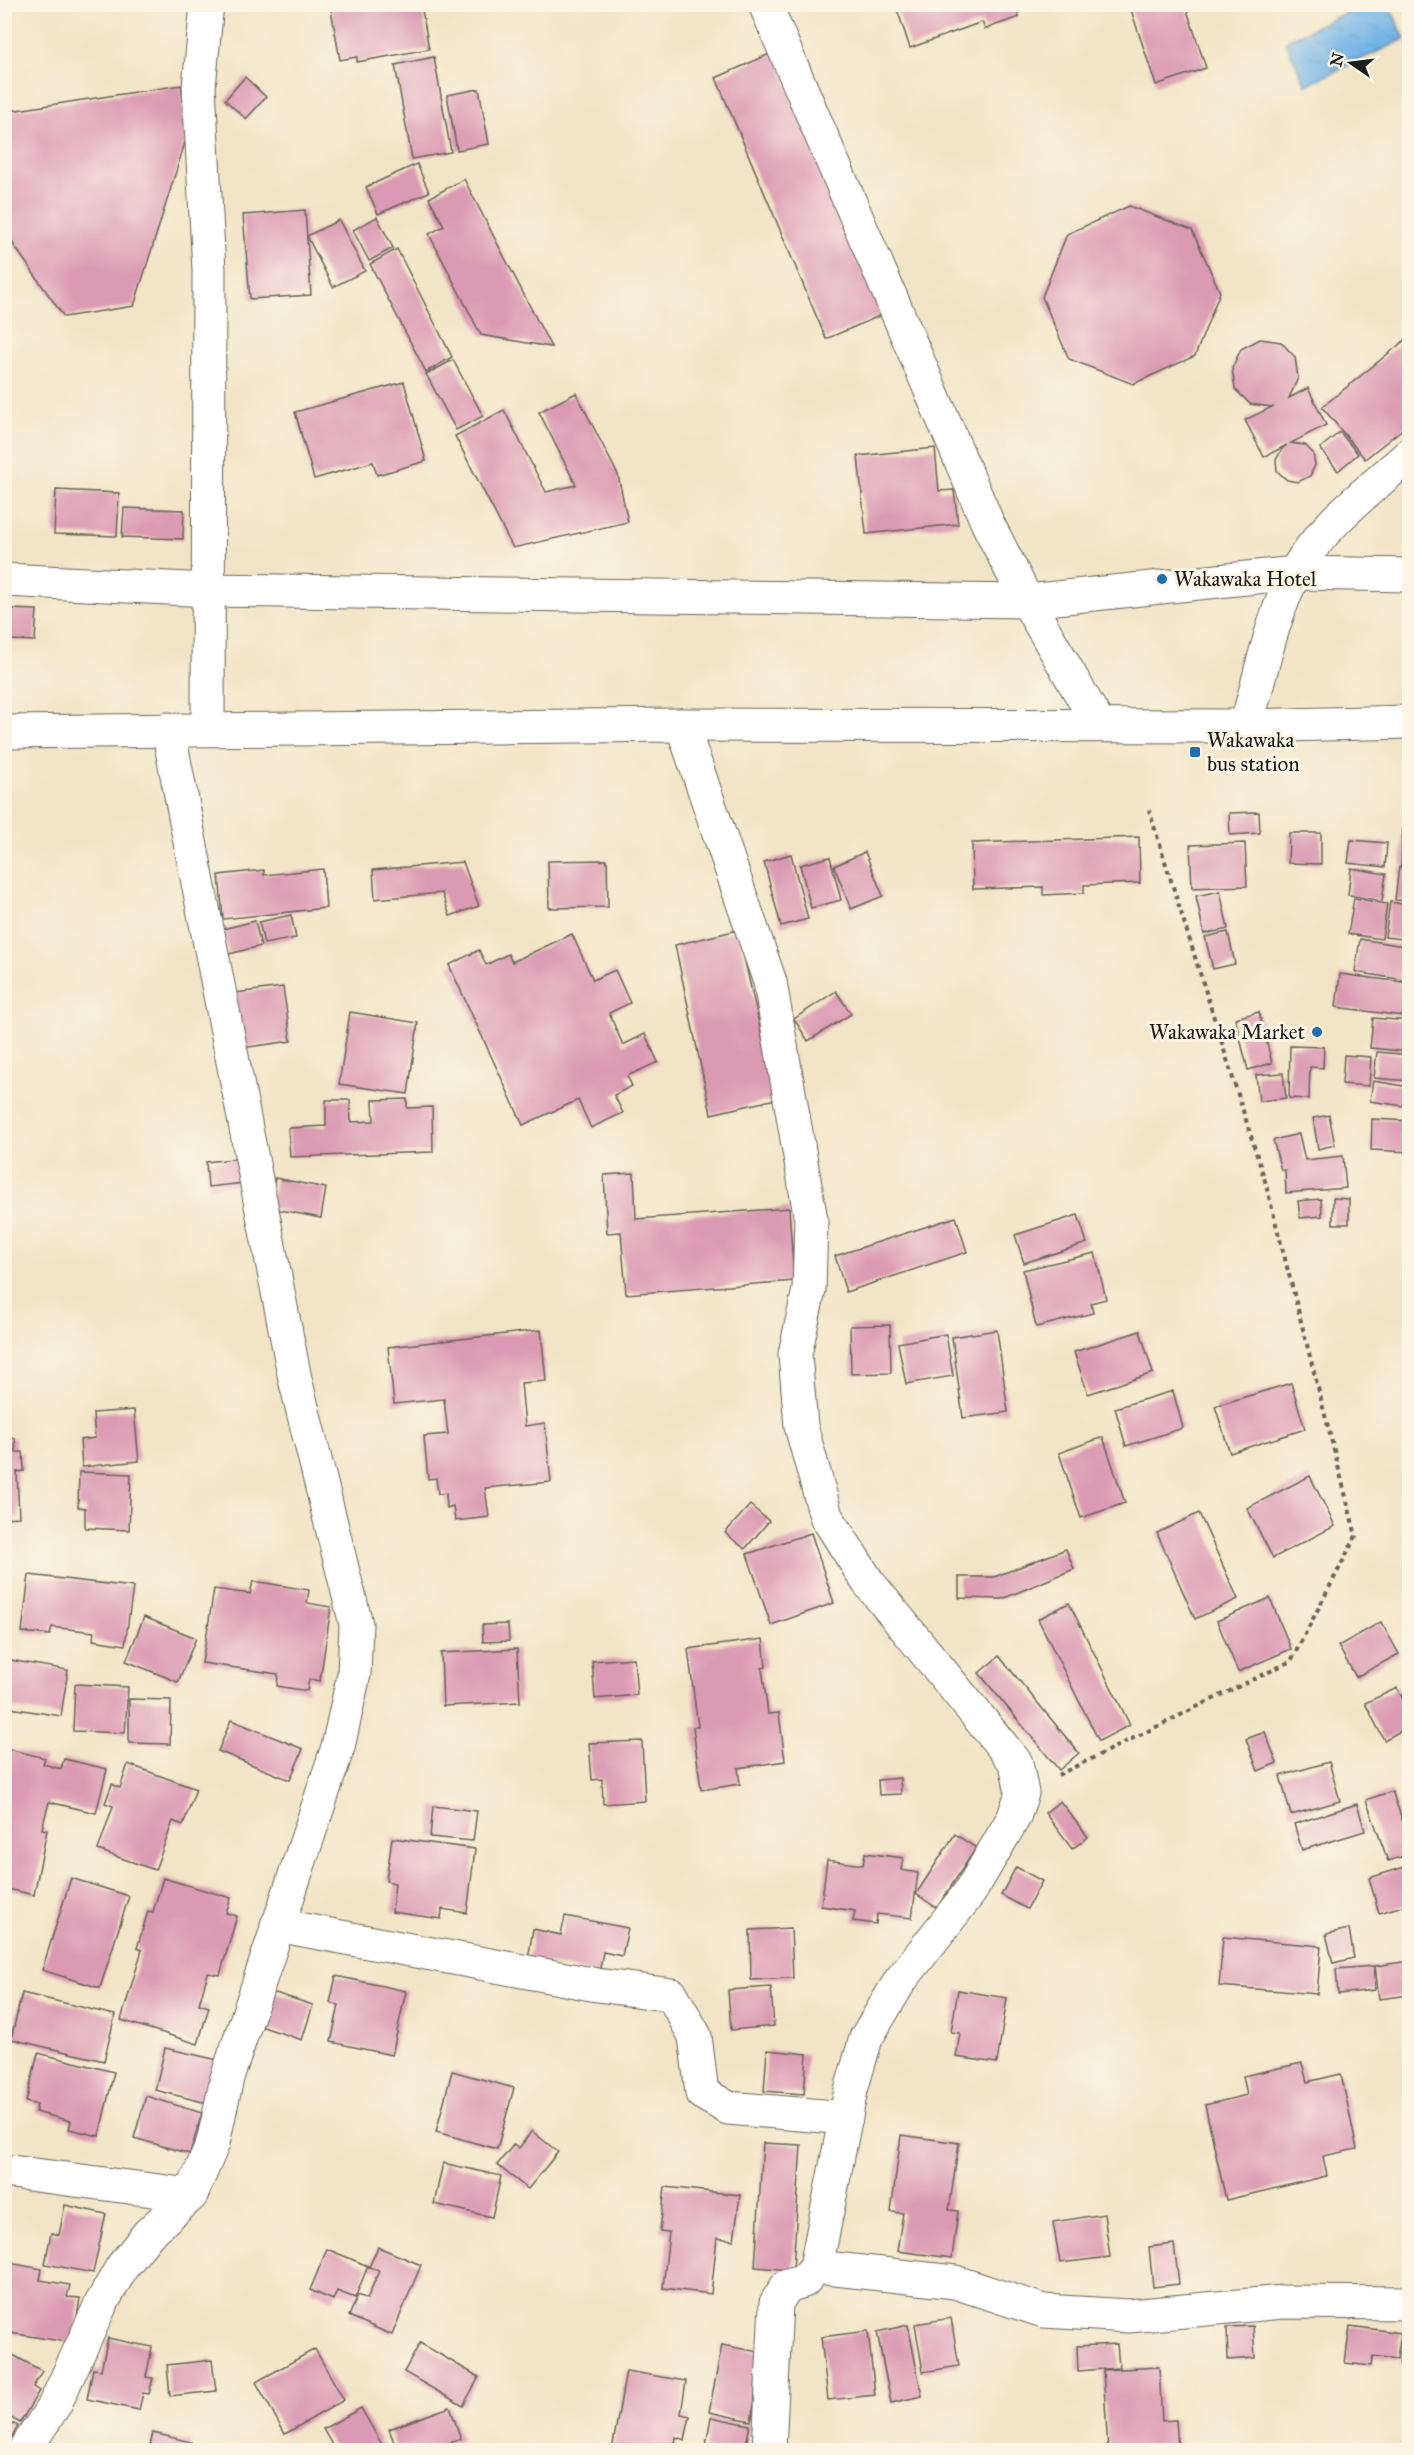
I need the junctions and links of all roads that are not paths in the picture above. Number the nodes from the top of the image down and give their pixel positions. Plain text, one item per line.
1 (207, 4) edge
2 (765, 4) edge
3 (1410, 454) edge
4 (1295, 573) junction
5 (1410, 575) edge
6 (4, 580) edge
7 (208, 590) junction
8 (1028, 601) junction
9 (1410, 722) edge
10 (682, 725) junction
11 (1099, 725) junction
12 (1246, 726) junction
13 (168, 729) junction
14 (208, 729) junction
15 (4, 732) edge
16 (277, 1925) junction
17 (846, 2118) junction
18 (4, 2171) edge
19 (191, 2195) junction
20 (816, 2267) junction
21 (1410, 2303) edge
22 (25, 2451) edge
23 (769, 2451) edge

1 - 7 main road
2 - 8 main road
3 - 4 main road
4 - 5 main road
4 - 8 main road
4 - 12 main road
6 - 7 main road
7 - 8 main road
7 - 14 main road
8 - 11 main road
9 - 12 main road
10 - 11 main road
10 - 14 main road
10 - 17 main road
11 - 12 main road
13 - 14 main road
13 - 15 main road
13 - 16 main road
16 - 17 main road
16 - 19 main road
17 - 20 main road
18 - 19 main road
19 - 22 main road
20 - 21 main road
20 - 23 main road

